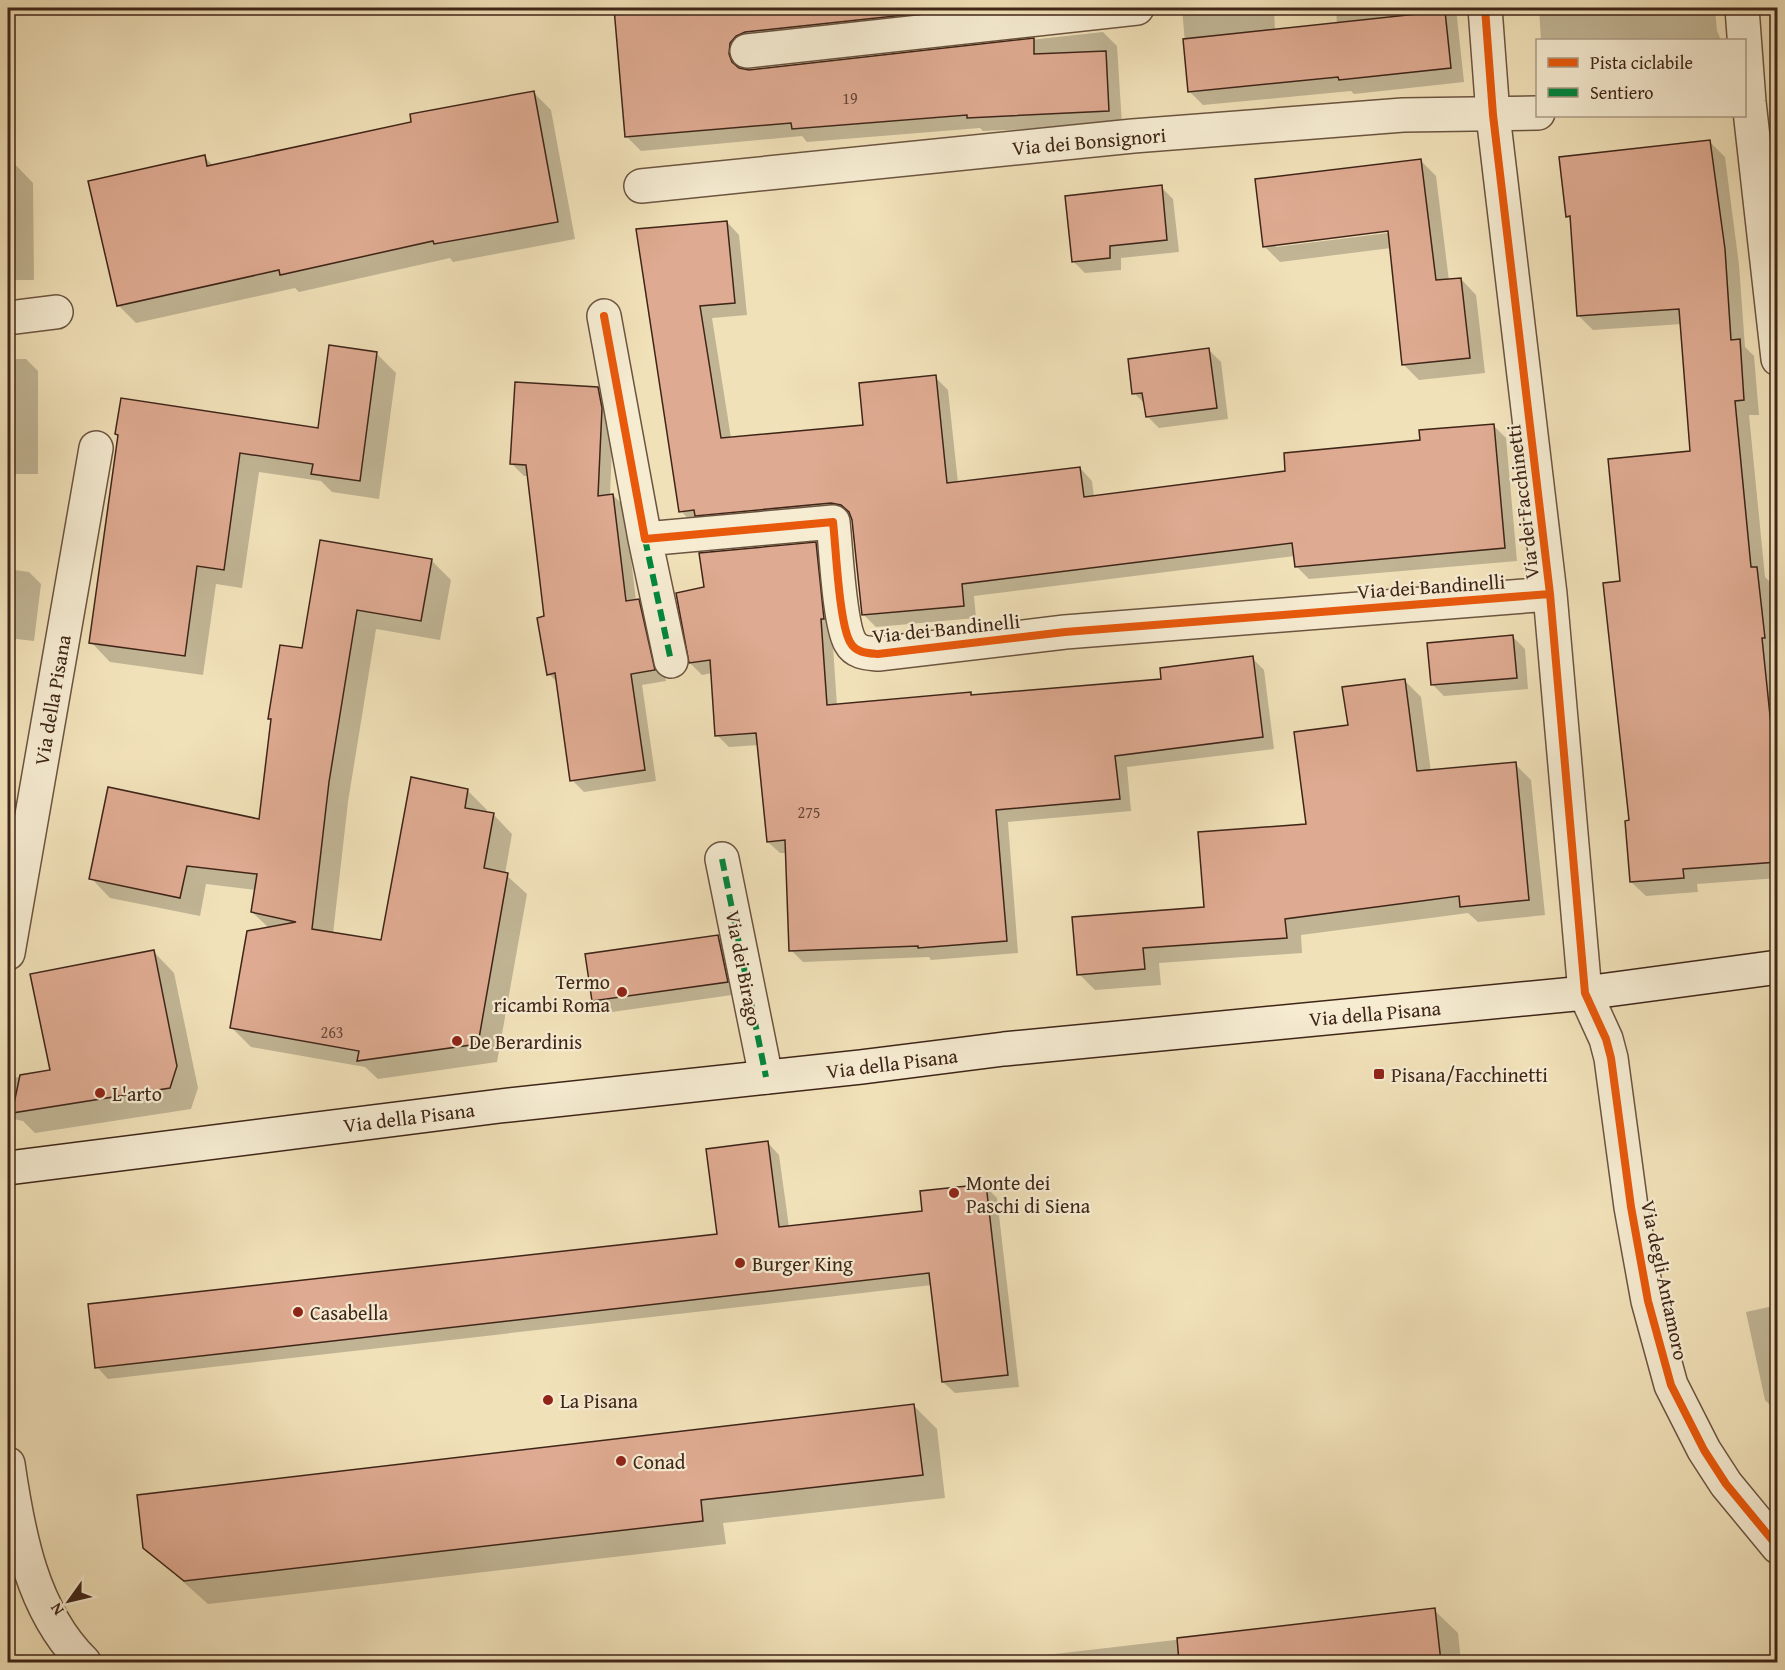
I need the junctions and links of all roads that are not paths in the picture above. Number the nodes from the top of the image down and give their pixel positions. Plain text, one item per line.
1 (1137, 8) edge
2 (1485, 8) edge
3 (1742, 8) edge
4 (1744, 39) edge
5 (747, 51) dead end
6 (1746, 83) edge
7 (1747, 102) edge
8 (1536, 113) edge
9 (1492, 115) junction
10 (641, 186) dead end
11 (56, 312) dead end
12 (604, 316) dead end
13 (8, 318) edge
14 (1778, 359) edge
15 (96, 448) dead end
16 (645, 539) junction
17 (1550, 594) junction
18 (671, 661) dead end
19 (722, 859) dead end
20 (8, 952) edge
21 (1778, 967) edge
22 (1585, 993) junction
23 (766, 1077) junction
24 (8, 1168) edge
25 (8, 1464) edge
26 (1778, 1548) edge
27 (84, 1662) edge

1 - 5 street
2 - 9 street, Via dei Facchinetti
3 - 4 street
6 - 7 street
7 - 14 street
8 - 9 street, Via dei Bonsignori
9 - 10 street, Via dei Bonsignori
9 - 17 street, Via dei Facchinetti
11 - 13 street
12 - 16 street
15 - 20 street, Via della Pisana
16 - 17 street, Via dei Bandinelli
16 - 18 street
17 - 22 street, Via dei Facchinetti
19 - 23 street, Via dei Birago
21 - 22 street, Via della Pisana
22 - 23 street, Via della Pisana
22 - 26 street, Via degli Antamoro
23 - 24 street, Via della Pisana
25 - 27 street

